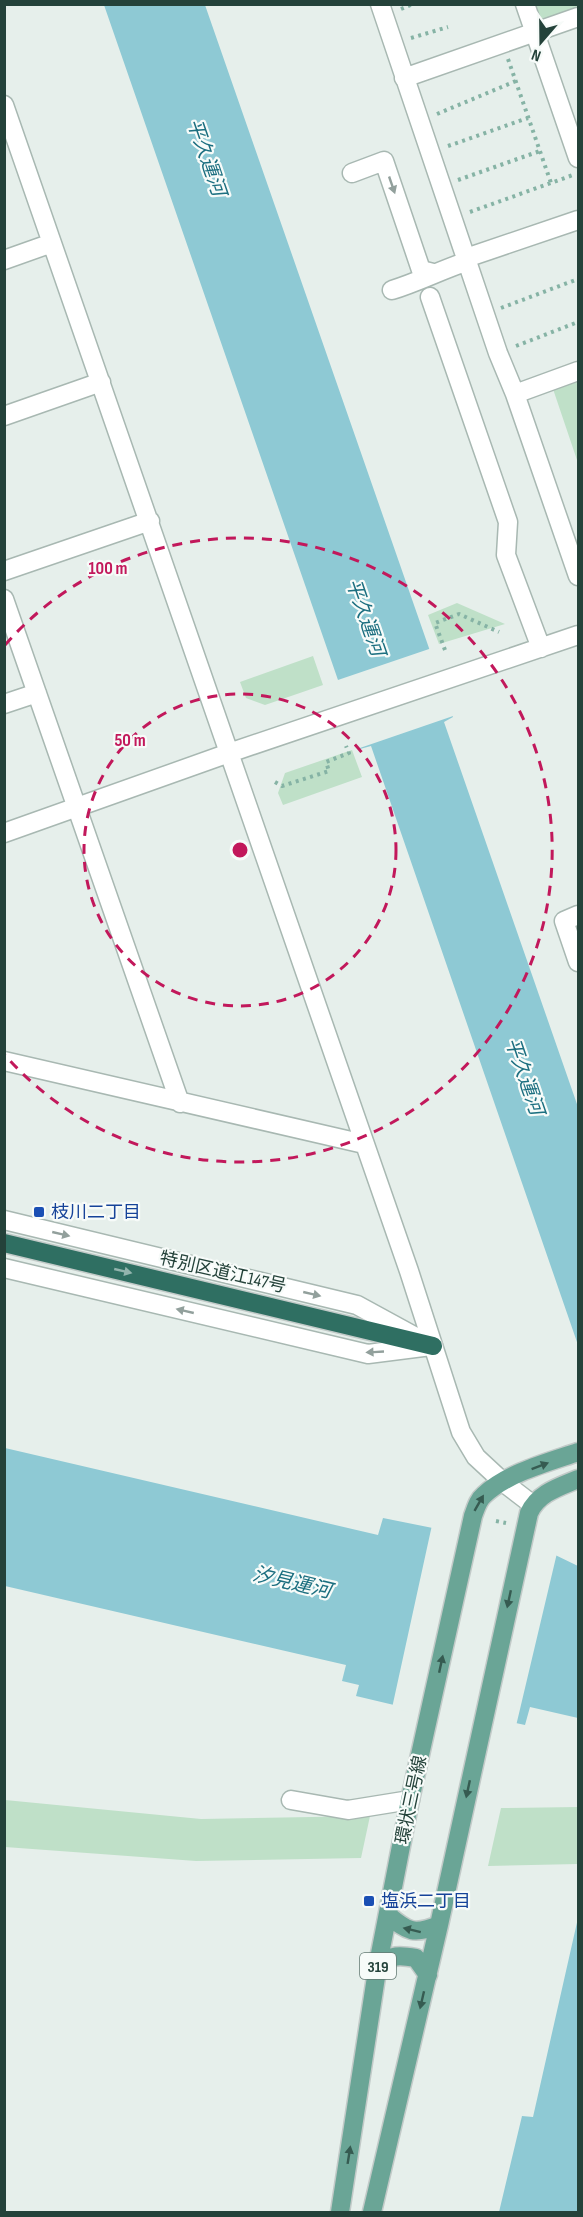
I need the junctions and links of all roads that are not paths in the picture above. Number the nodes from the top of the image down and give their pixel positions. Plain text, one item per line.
1 (380, 4) edge
2 (525, 4) edge
3 (579, 17) edge
4 (534, 32) junction
5 (404, 78) junction
6 (4, 105) edge
7 (579, 158) edge
8 (352, 173) dead end
9 (579, 220) edge
10 (52, 243) junction
11 (4, 260) edge
12 (467, 260) junction
13 (433, 273) junction
14 (392, 290) dead end
15 (430, 297) dead end
16 (579, 371) edge
17 (101, 382) junction
18 (515, 394) junction
19 (4, 416) edge
20 (150, 521) junction
21 (4, 571) edge
22 (579, 576) edge
23 (4, 598) edge
24 (579, 635) edge
25 (541, 648) junction
26 (37, 693) junction
27 (4, 704) edge
28 (229, 753) junction
29 (76, 809) junction
30 (4, 833) edge
31 (579, 915) edge
32 (579, 962) edge
33 (4, 1061) edge
34 (180, 1103) junction
35 (364, 1144) junction
36 (4, 1220) edge
37 (4, 1244) edge
38 (4, 1269) edge
39 (432, 1346) junction
40 (579, 1452) edge
41 (579, 1479) edge
42 (503, 1482) junction
43 (533, 1505) junction
44 (291, 1800) dead end
45 (410, 1800) junction
46 (388, 1915) junction
47 (439, 1925) junction
48 (378, 1964) junction
49 (428, 1975) junction
50 (340, 2212) edge
51 (372, 2212) edge

1 - 5 street
2 - 4 street
3 - 4 street
4 - 5 street
4 - 7 street
5 - 12 street
6 - 10 street
8 -> 13 street
9 - 12 street
10 - 11 street
10 - 17 street
12 - 13 street
12 - 18 street
13 - 14 street
15 - 25 street
16 - 18 street
17 - 19 street
17 - 20 street
18 - 22 street
20 - 21 street
20 - 28 street
23 - 26 street
24 - 25 street
25 - 28 street
26 - 27 street
26 - 29 street
28 - 29 street
28 - 35 street
29 - 30 street
29 - 34 street
31 - 32 street
33 - 34 street
34 - 35 street
35 - 39 street
36 -> 39 street, 特別区道江147号
37 -> 39 highway
39 -> 38 street
39 - 42 street
42 -> 40 main road, 環状三号線 / 319
41 - 43 main road
42 - 43 street
45 -> 42 main road, 環状三号線 / 319
43 -> 47 main road
44 - 45 street
45 - 46 main road, 環状三号線 / 319
47 -> 46 main road
46 - 48 main road, 環状三号線 / 319
47 - 49 main road
48 - 49 main road
50 -> 48 main road, 環状三号線 / 319
49 -> 51 main road

